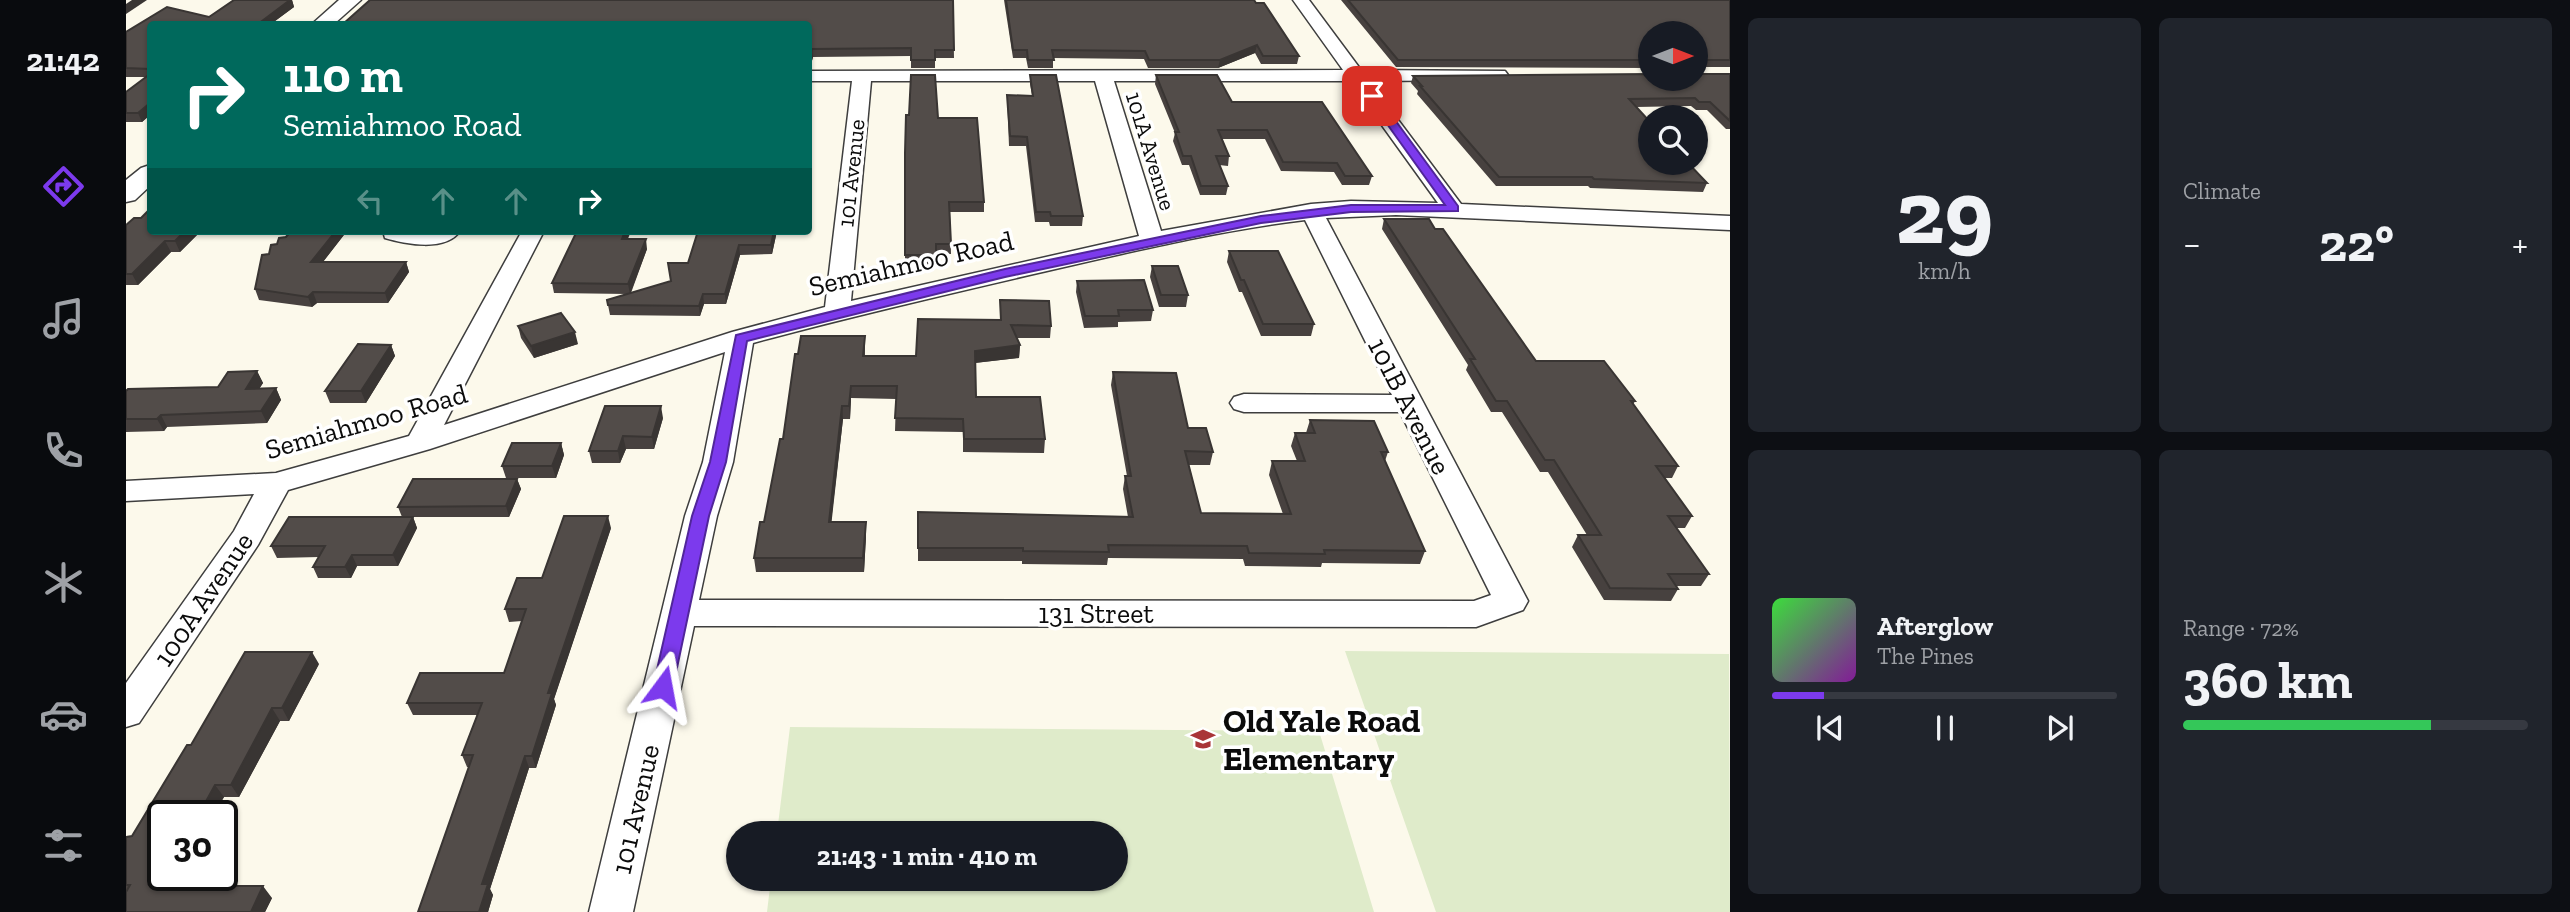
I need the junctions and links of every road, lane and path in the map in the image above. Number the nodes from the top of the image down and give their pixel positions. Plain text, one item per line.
1 (351, 0) edge
2 (1301, 0) edge
3 (326, 21) edge
4 (1357, 75) junction
5 (1512, 75) edge
6 (812, 76) edge
7 (862, 76) junction
8 (1103, 76) junction
9 (141, 174) edge
10 (126, 194) edge
11 (1453, 209) junction
12 (1311, 211) junction
13 (1730, 223) edge
14 (398, 235) edge
15 (442, 235) edge
16 (531, 235) edge
17 (1152, 240) junction
18 (837, 312) junction
19 (741, 338) junction
20 (1244, 403) dead end
21 (1409, 404) junction
22 (420, 442) junction
23 (276, 483) junction
24 (126, 492) edge
25 (1511, 601) joint
26 (680, 613) junction
27 (126, 712) edge
28 (611, 912) edge

1 - 3 street
2 - 4 street
4 - 5 street
4 - 8 street
4 - 11 street
6 - 7 street
7 - 8 street
7 - 18 street, 101 Avenue
8 - 17 street, 101A Avenue
9 - 10 street
11 - 12 street, Semiahmoo Road
11 - 13 street, Semiahmoo Road
12 - 17 street, Semiahmoo Road
12 - 21 street, 101B Avenue
14 - 15 street
16 - 22 street
17 - 18 street, Semiahmoo Road
18 - 19 street, Semiahmoo Road
19 - 22 street, Semiahmoo Road
19 - 26 street, 101 Avenue
20 - 21 street
21 - 25 street, 101B Avenue
22 - 23 street, Semiahmoo Road
23 - 24 street, Semiahmoo Road
23 - 27 street, 100A Avenue
25 - 26 street, 131 Street
26 - 28 street, 101 Avenue

